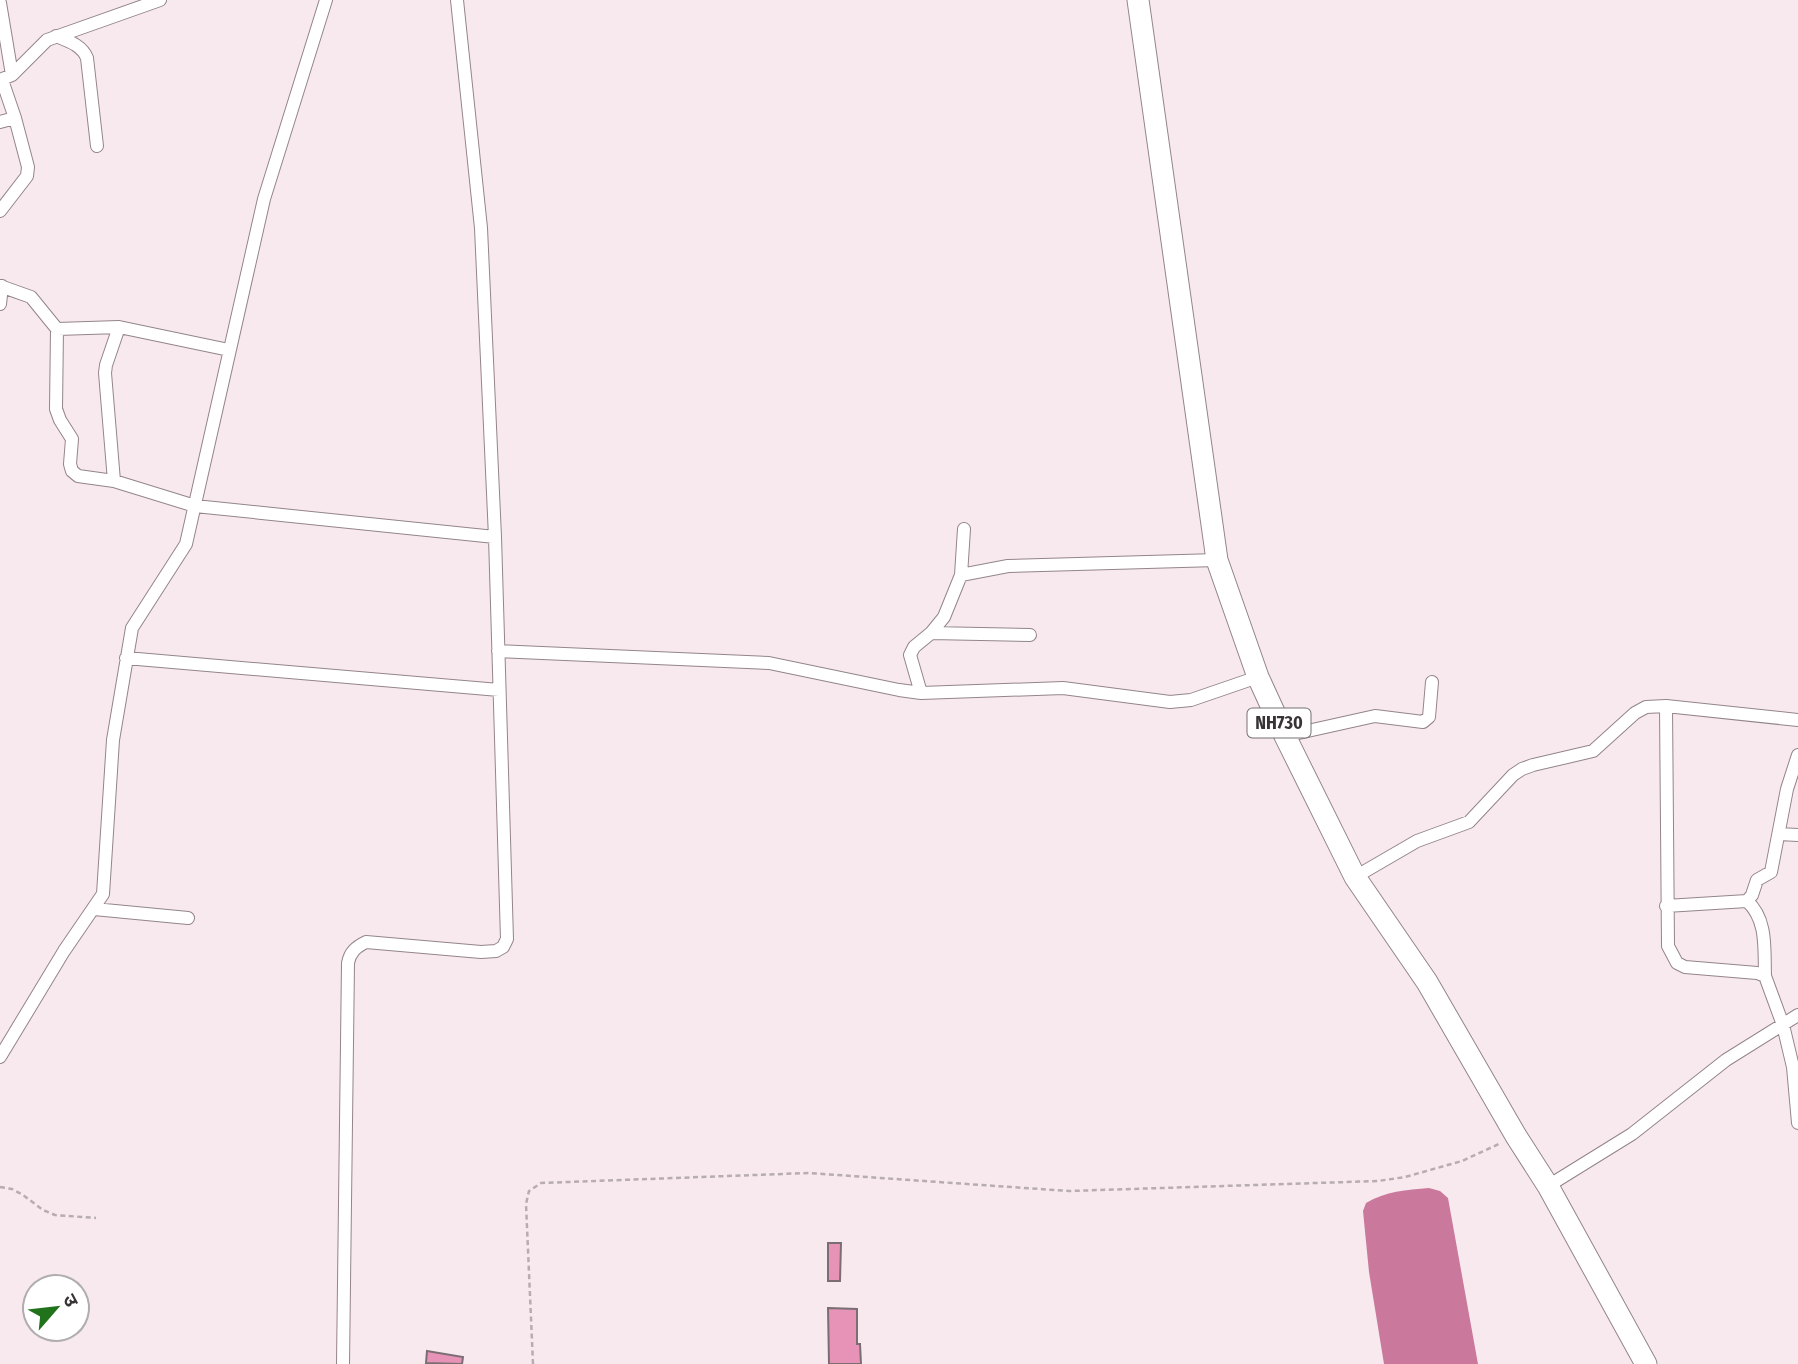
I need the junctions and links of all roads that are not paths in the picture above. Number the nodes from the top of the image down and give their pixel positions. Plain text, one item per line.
1 (160, 0) edge
2 (326, 0) edge
3 (457, 0) edge
4 (1138, 0) edge
5 (0, 3) edge
6 (56, 36) junction
7 (5, 78) edge
8 (15, 118) junction
9 (0, 122) edge
10 (97, 146) dead end
11 (0, 211) edge
12 (1, 286) edge
13 (0, 304) edge
14 (119, 327) junction
15 (57, 329) junction
16 (229, 350) junction
17 (114, 481) junction
18 (195, 506) junction
19 (964, 529) dead end
20 (495, 537) junction
21 (1217, 560) junction
22 (961, 575) junction
23 (931, 633) junction
24 (1030, 635) dead end
25 (498, 651) junction
26 (126, 658) junction
27 (1258, 677) junction
28 (1433, 682) dead end
29 (499, 690) junction
30 (921, 693) junction
31 (1666, 706) junction
32 (1798, 720) edge
33 (1284, 736) junction
34 (1798, 755) edge
35 (1779, 834) junction
36 (1798, 835) edge
37 (1355, 877) junction
38 (1747, 901) junction
39 (1666, 906) junction
40 (94, 909) junction
41 (188, 918) dead end
42 (1765, 976) junction
43 (1798, 1015) edge
44 (1783, 1025) junction
45 (0, 1057) edge
46 (1798, 1123) edge
47 (1548, 1186) junction
48 (343, 1364) edge
49 (1646, 1364) edge

1 - 6 street
2 - 16 street
3 - 20 street
4 - 21 highway, NH730
5 - 7 street
6 - 7 street
6 - 10 street
7 - 8 street
8 - 9 street
8 - 11 street
12 - 13 street
12 - 15 street
14 - 15 street
14 - 16 street
14 - 17 street
15 - 17 street
16 - 18 street
17 - 18 street
18 - 20 street
18 - 26 street
19 - 22 street
20 - 25 street
21 - 22 street
21 - 27 highway, NH730
22 - 23 street
23 - 24 street
23 - 30 street
25 - 29 street
25 - 30 street
26 - 29 street
26 - 40 street
27 - 30 street
27 - 33 highway, NH730
28 - 33 street
29 - 48 street
31 - 32 street
31 - 37 street
31 - 39 street
33 - 37 highway, NH730
34 - 35 street
35 - 36 street
35 - 38 street
37 - 47 highway, NH730
38 - 39 street
38 - 42 street
39 - 42 street
40 - 41 street
40 - 45 street
42 - 44 street
43 - 44 street
44 - 46 street
44 - 47 street
47 - 49 highway, NH730

